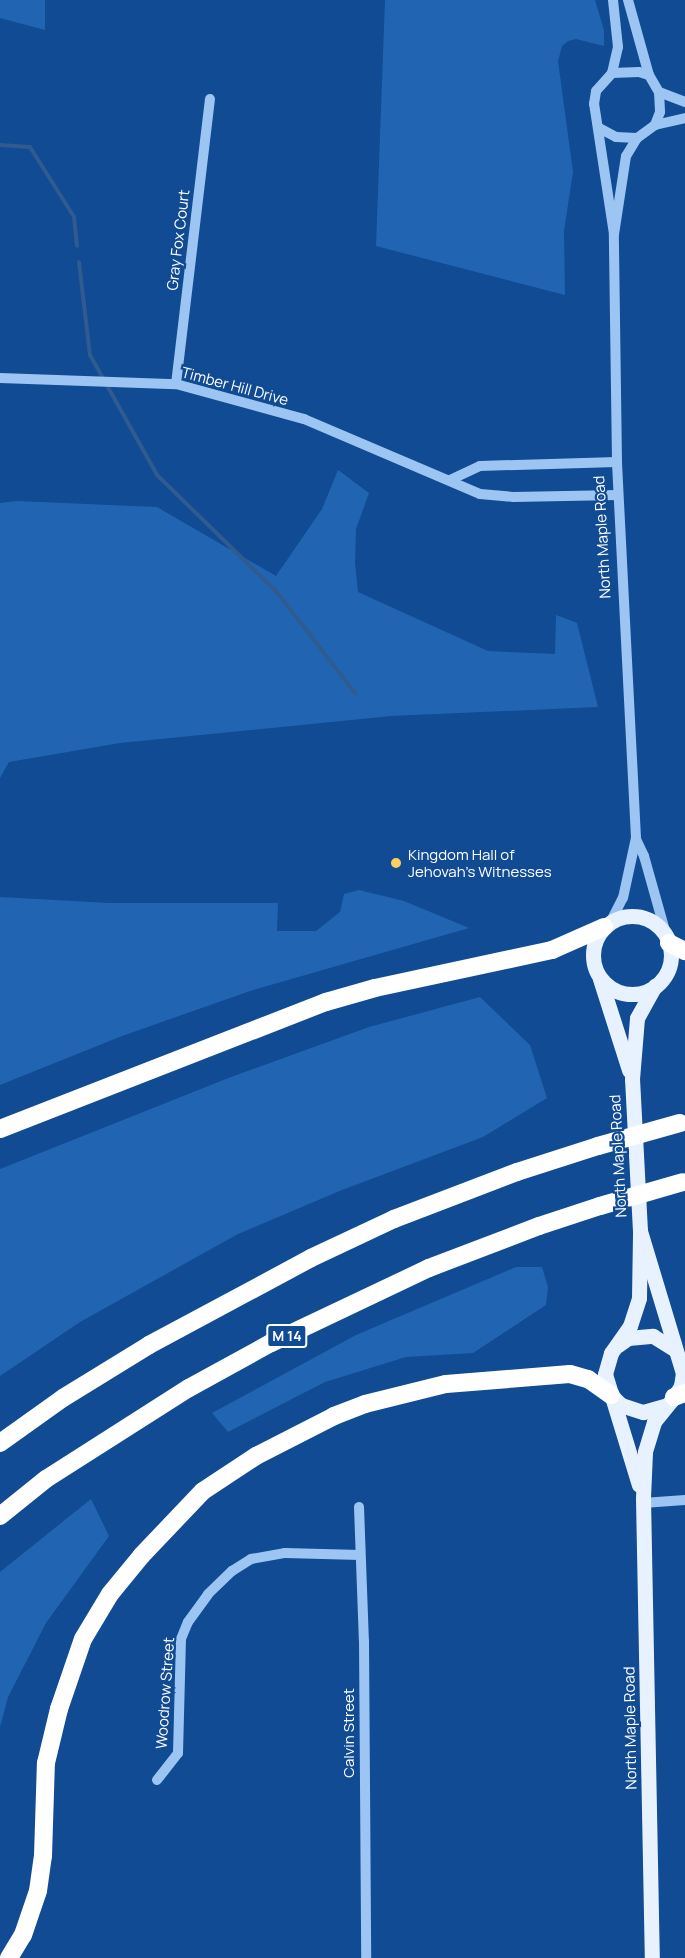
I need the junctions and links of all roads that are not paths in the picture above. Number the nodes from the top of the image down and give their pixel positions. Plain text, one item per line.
1 (613, 0) edge
2 (628, 0) edge
3 (612, 73) junction
4 (649, 75) junction
5 (659, 92) junction
6 (210, 99) dead end
7 (685, 102) edge
8 (685, 118) edge
9 (655, 125) junction
10 (599, 128) junction
11 (638, 138) junction
12 (614, 234) junction
13 (0, 378) edge
14 (176, 384) junction
15 (617, 462) junction
16 (450, 480) junction
17 (618, 495) junction
18 (636, 838) junction
19 (607, 925) junction
20 (674, 944) edge
21 (598, 976) junction
22 (655, 986) junction
23 (632, 1079) junction
24 (683, 1122) edge
25 (0, 1129) edge
26 (684, 1181) edge
27 (640, 1231) junction
28 (618, 1345) junction
29 (674, 1349) junction
30 (612, 1396) junction
31 (675, 1399) edge
32 (0, 1443) edge
33 (685, 1500) edge
34 (643, 1501) junction
35 (359, 1508) dead end
36 (0, 1516) edge
37 (360, 1555) junction
38 (157, 1780) dead end
39 (9, 1958) edge
40 (366, 1958) edge
41 (652, 1958) edge

1 - 3 street
2 - 4 street
3 - 4 street
3 - 10 street
4 - 5 street
5 - 7 street
5 - 9 street
6 - 14 street, Gray Fox Court
8 - 9 street
9 - 11 street
10 - 11 street
10 - 12 street, North Maple Road
11 - 12 street, North Maple Road
12 - 15 street, North Maple Road
13 - 14 street, Timber Hill Drive
14 - 16 street, Timber Hill Drive
15 - 16 street
15 - 17 street, North Maple Road
16 - 17 street, Timber Hill Drive
17 - 18 street, North Maple Road
18 - 19 street, North Maple Road
18 - 20 street, North Maple Road
19 - 20 main road
19 - 21 main road
19 - 25 highway
20 - 22 main road
21 - 22 main road
21 - 23 main road, North Maple Road
22 - 23 main road, North Maple Road
23 - 27 main road, North Maple Road
24 - 32 highway, bridge
26 - 36 highway, M 14, bridge
27 - 28 main road, North Maple Road
27 - 29 main road, North Maple Road
28 - 29 main road
28 - 30 main road, North Maple Road
29 - 31 main road, North Maple Road
30 - 31 main road
30 - 34 main road, North Maple Road
30 - 39 highway
31 - 34 main road, North Maple Road
33 - 34 street
34 - 41 main road, North Maple Road
35 - 37 street, Calvin Street
37 - 38 street, Woodrow Street
37 - 40 street, Calvin Street

